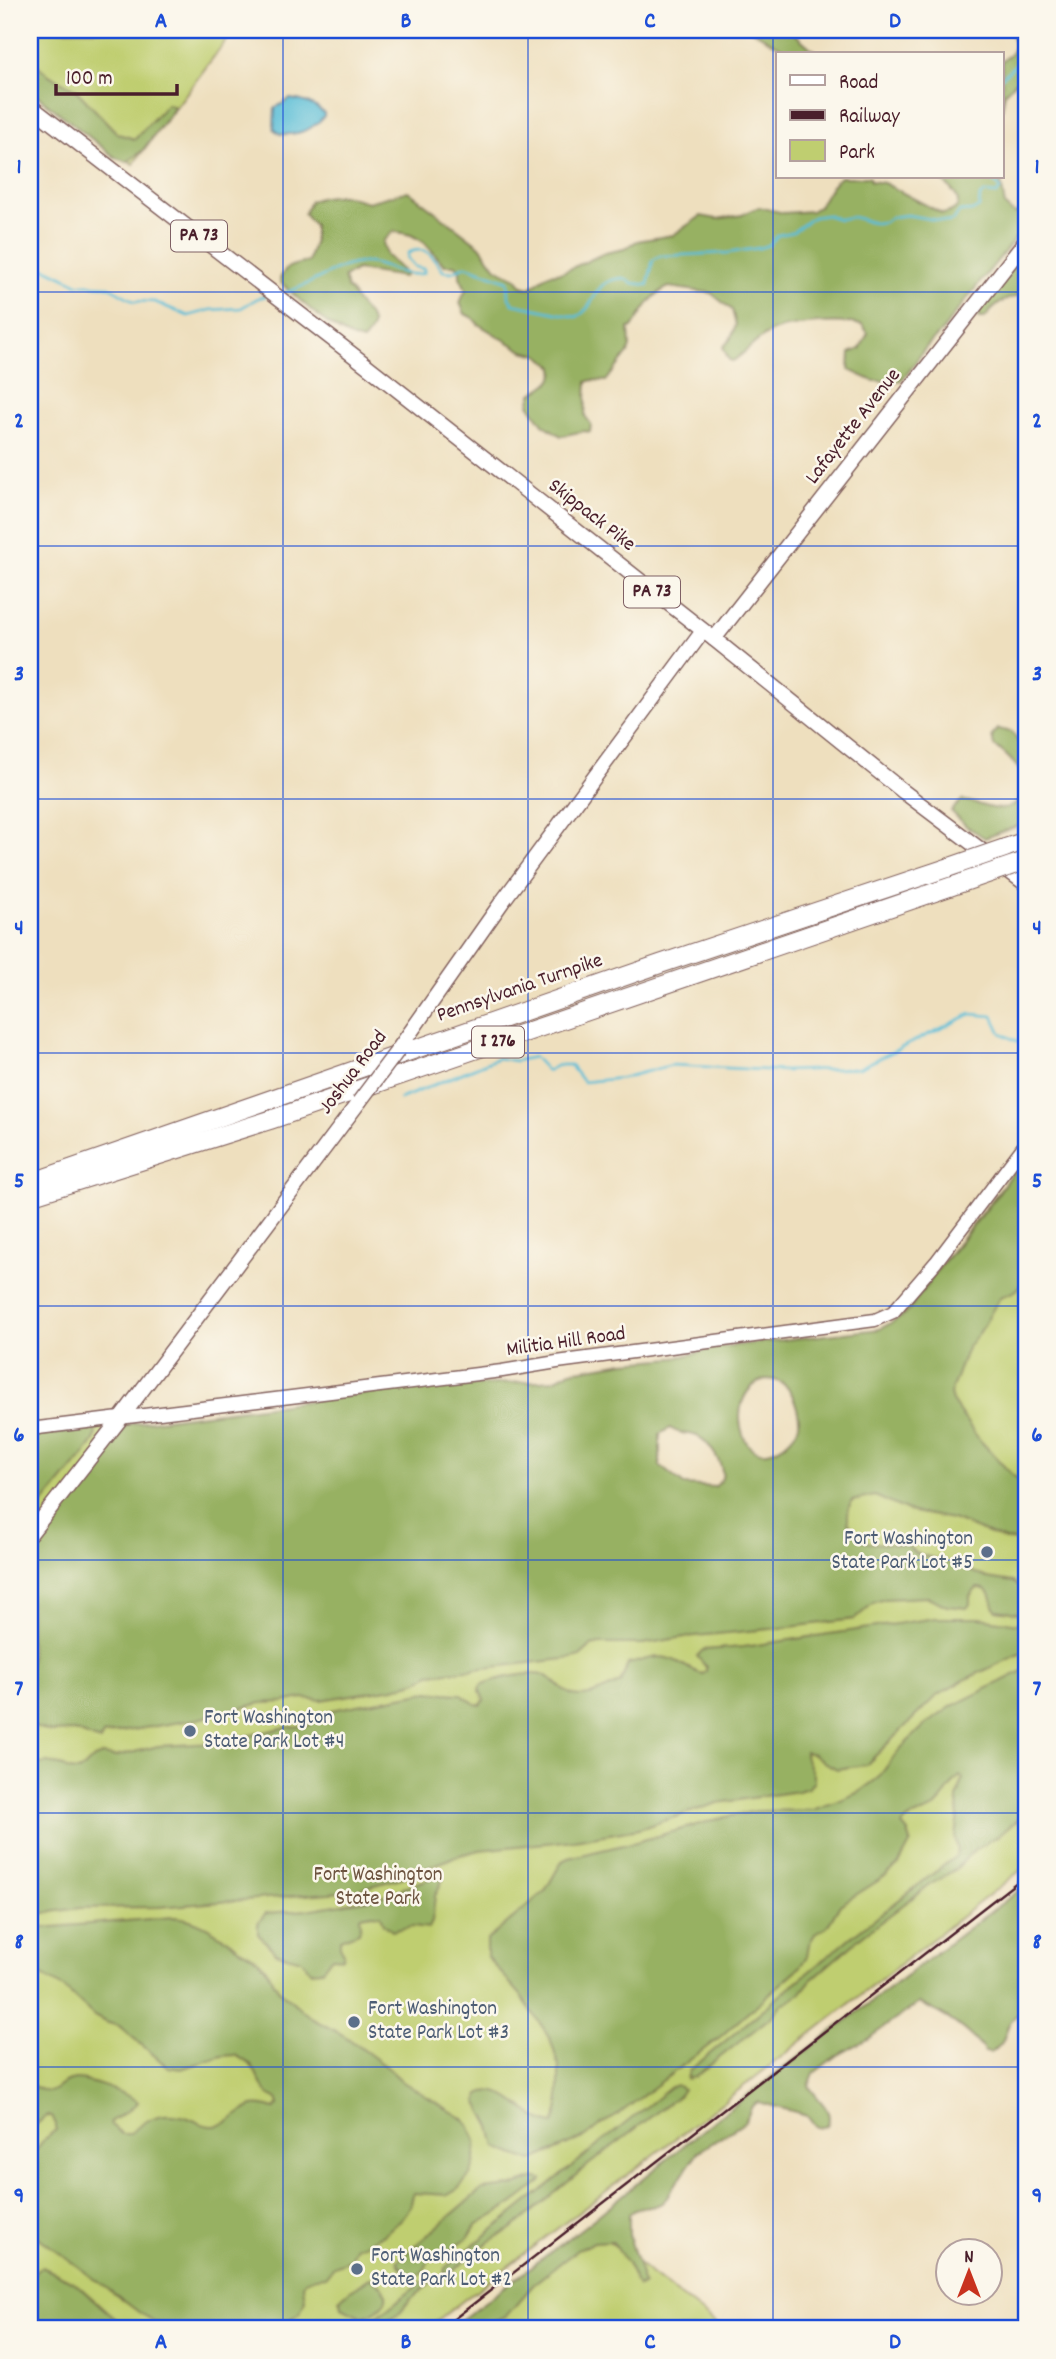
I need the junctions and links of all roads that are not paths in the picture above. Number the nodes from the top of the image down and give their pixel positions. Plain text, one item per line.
1 (30, 106) edge
2 (1026, 241) edge
3 (709, 635) junction
4 (1026, 841) edge
5 (1024, 861) edge
6 (1026, 884) edge
7 (1026, 1143) edge
8 (30, 1183) edge
9 (30, 1196) edge
10 (121, 1418) junction
11 (30, 1429) edge
12 (30, 1534) edge

1 - 3 main road, Skippack Pike / PA 73
2 - 3 main road, Lafayette Avenue
3 - 6 main road, Skippack Pike / PA 73
3 - 10 main road, Joshua Road, bridge
4 - 8 highway, Pennsylvania Turnpike / I 276, bridge
5 - 9 highway, Pennsylvania Turnpike / I 276, bridge
7 - 10 street, Militia Hill Road
10 - 11 street, Militia Hill Road
10 - 12 main road, Joshua Road

